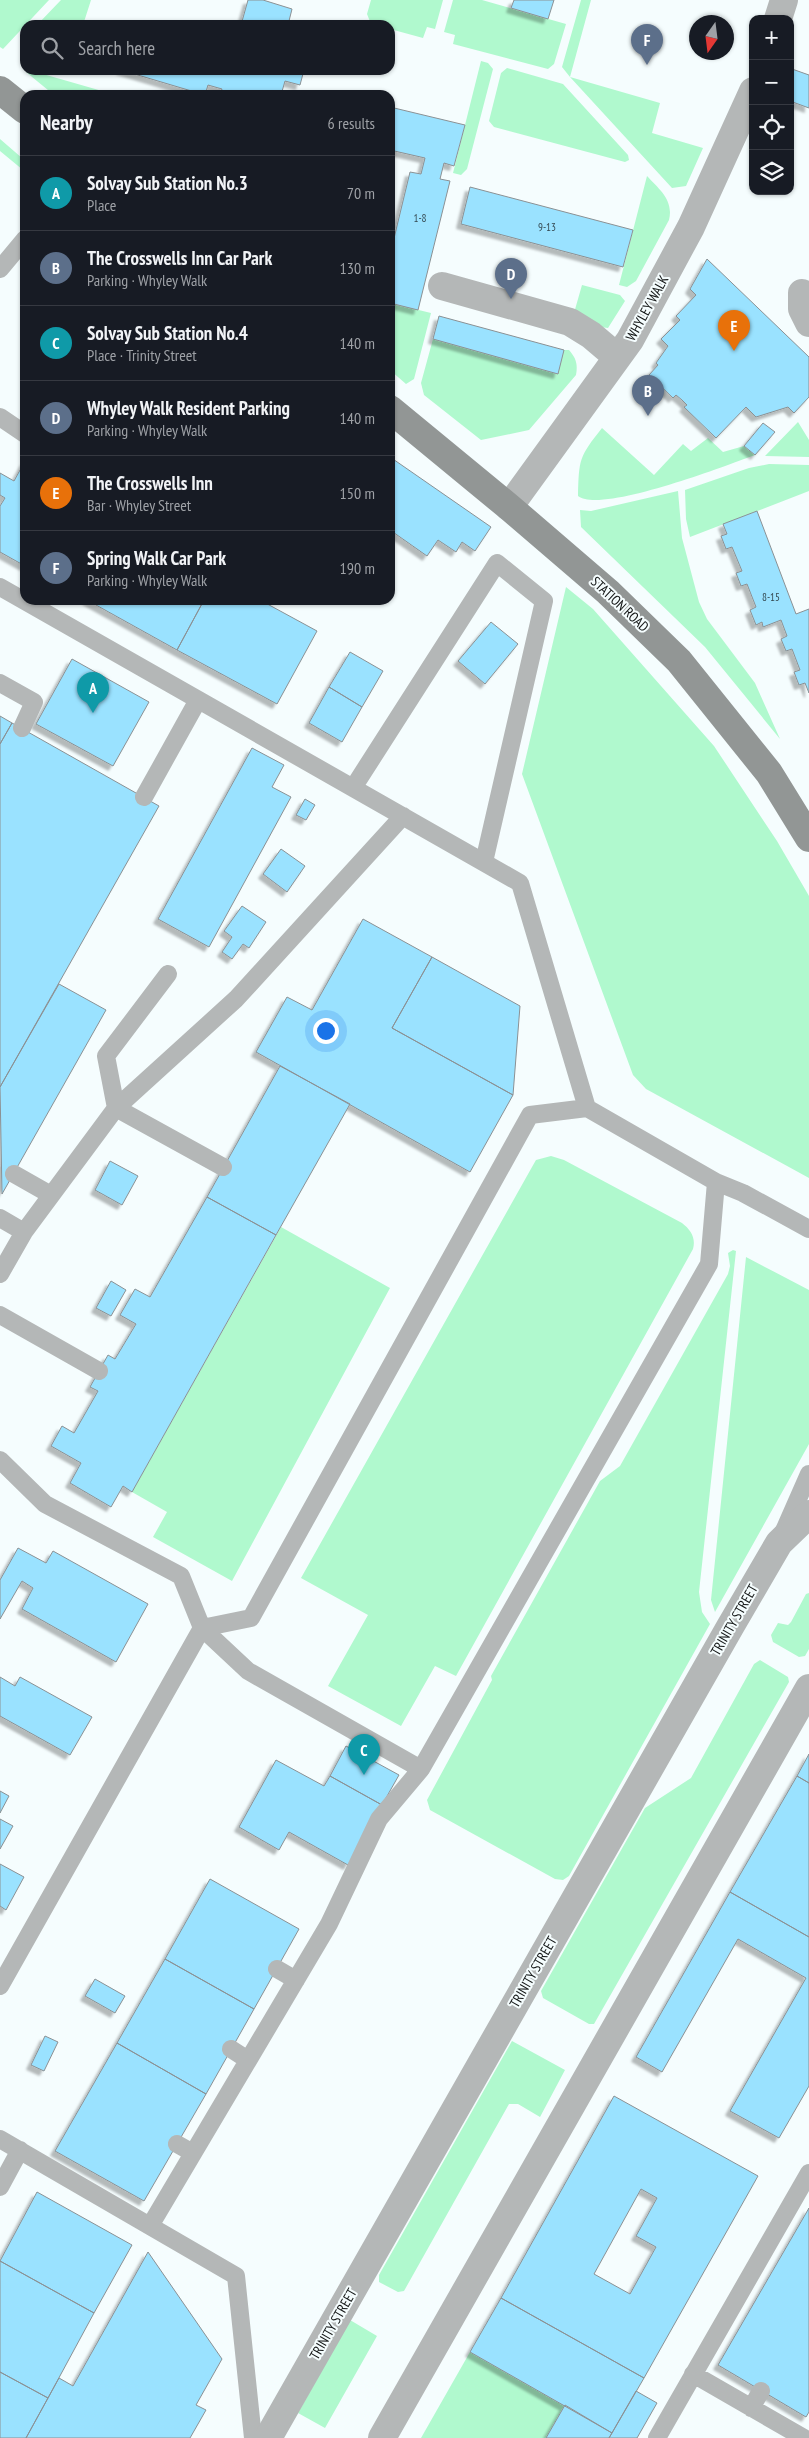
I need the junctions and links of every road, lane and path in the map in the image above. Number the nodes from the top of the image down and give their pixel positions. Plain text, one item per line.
1 (784, 0) edge
2 (779, 15) edge
3 (0, 90) edge
4 (749, 100) edge
5 (20, 106) edge
6 (20, 246) edge
7 (0, 269) edge
8 (442, 286) dead end
9 (802, 293) dead end
10 (809, 323) edge
11 (617, 357) junction
12 (395, 413) edge
13 (0, 417) edge
14 (20, 431) edge
15 (509, 507) junction
16 (0, 587) edge
17 (20, 598) edge
18 (32, 605) edge
19 (0, 683) edge
20 (198, 700) junction
21 (22, 728) dead end
22 (353, 788) junction
23 (144, 797) dead end
24 (403, 816) junction
25 (809, 838) edge
26 (484, 862) junction
27 (168, 974) dead end
28 (116, 1108) junction
29 (587, 1108) junction
30 (223, 1167) dead end
31 (14, 1174) dead end
32 (716, 1182) junction
33 (51, 1195) junction
34 (0, 1218) edge
35 (809, 1229) edge
36 (24, 1232) junction
37 (0, 1274) edge
38 (0, 1315) edge
39 (99, 1371) dead end
40 (0, 1460) edge
41 (809, 1474) edge
42 (809, 1514) edge
43 (779, 1543) junction
44 (202, 1628) junction
45 (809, 1688) edge
46 (421, 1768) junction
47 (277, 1968) dead end
48 (296, 1980) junction
49 (0, 1986) edge
50 (231, 2049) dead end
51 (248, 2060) junction
52 (0, 2139) edge
53 (177, 2144) dead end
54 (20, 2150) junction
55 (193, 2153) junction
56 (809, 2173) edge
57 (0, 2187) edge
58 (150, 2226) junction
59 (693, 2374) junction
60 (761, 2391) dead end
61 (751, 2408) junction
62 (253, 2438) edge
63 (268, 2438) edge
64 (382, 2438) edge
65 (657, 2438) edge
66 (804, 2438) edge

1 - 2 street
3 - 5 main road
4 - 11 street, WHYLEY WALK
6 - 7 lane
8 - 11 street
9 - 10 street
11 - 15 street, WHYLEY WALK
12 - 15 main road, STATION ROAD
13 - 14 lane
15 - 25 main road, STATION ROAD
16 - 17 lane
18 - 20 lane
19 - 21 lane
20 - 22 lane
20 - 23 lane
22 - 24 lane
22 - 26 lane
24 - 26 lane
24 - 28 lane
26 - 29 lane
27 - 28 lane
28 - 30 lane
28 - 33 lane
29 - 32 lane
29 - 44 lane
31 - 33 lane
32 - 35 lane
32 - 46 lane
33 - 36 lane
34 - 36 lane
36 - 37 lane
38 - 39 lane
40 - 44 lane
41 - 43 lane
42 - 43 street, TRINITY STREET
43 - 63 street, TRINITY STREET
44 - 46 lane
44 - 49 lane
45 - 64 street
46 - 48 lane
47 - 48 lane
48 - 51 lane
50 - 51 lane
51 - 55 lane
52 - 54 lane
53 - 55 lane
54 - 57 lane
54 - 58 lane
55 - 58 lane
56 - 59 lane
58 - 62 lane
59 - 61 lane
59 - 65 lane
60 - 61 lane
61 - 66 lane

